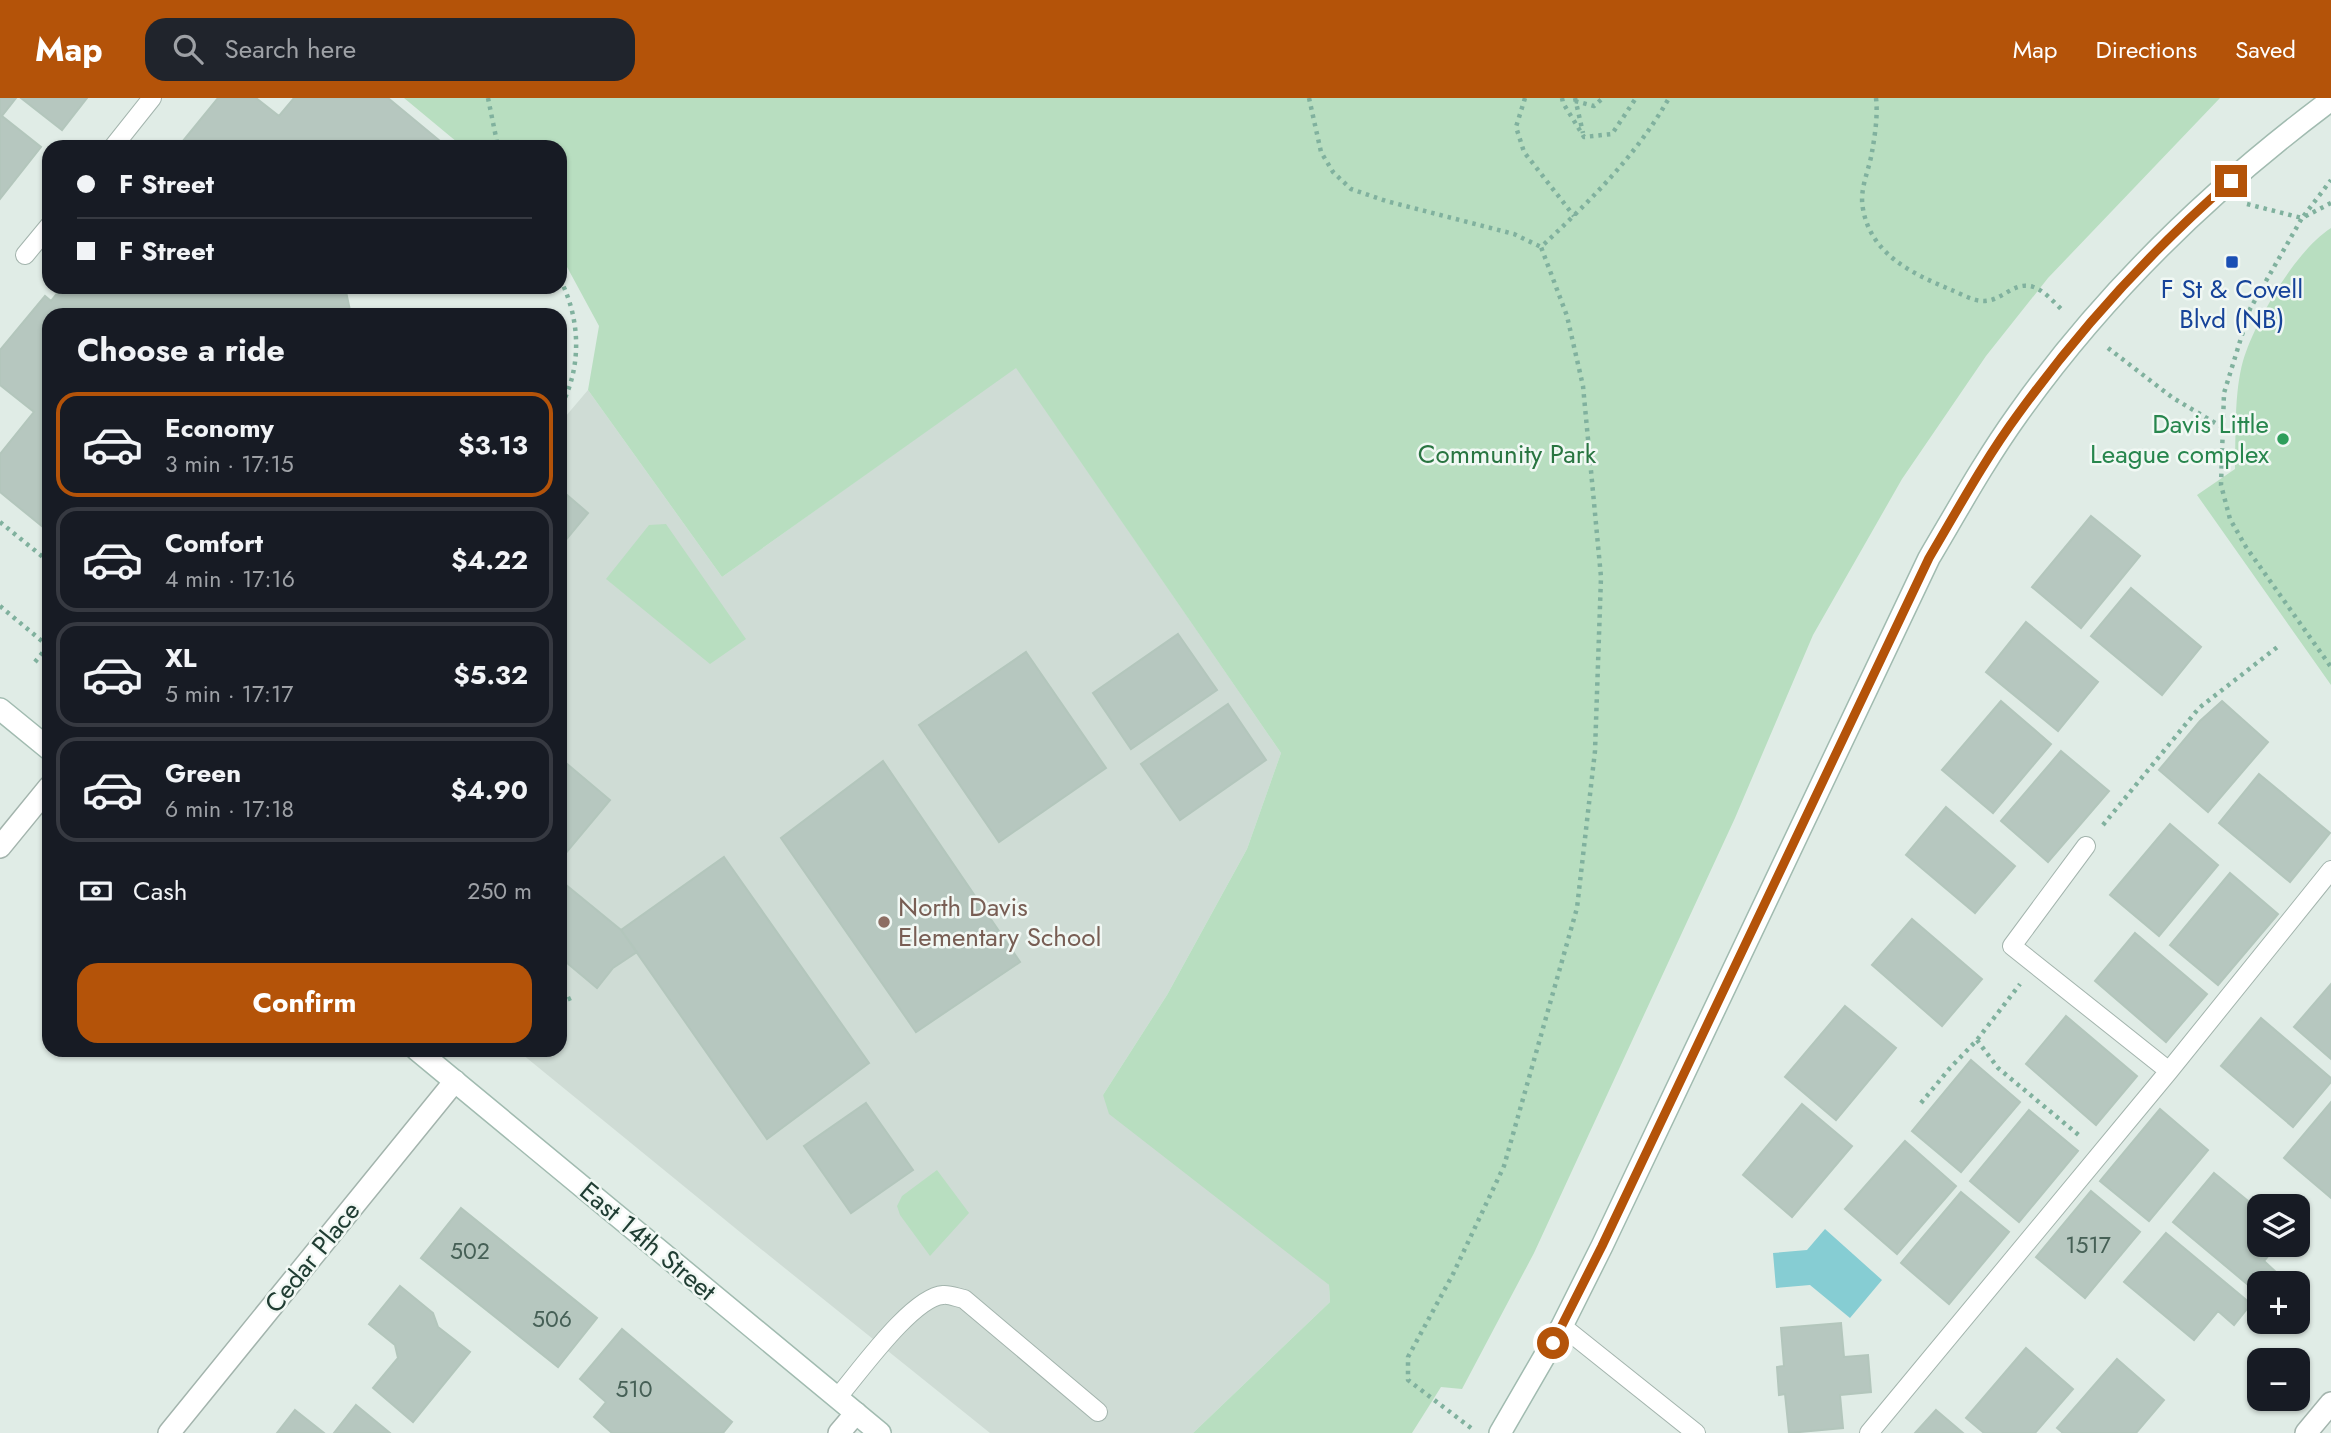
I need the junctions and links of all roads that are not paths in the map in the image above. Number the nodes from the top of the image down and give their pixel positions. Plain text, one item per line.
1 (152, 98) edge
2 (2331, 100) edge
3 (119, 140) edge
4 (42, 234) edge
5 (25, 255) dead end
6 (0, 709) edge
7 (42, 743) edge
8 (42, 796) edge
9 (2086, 846) road end
10 (0, 847) edge
11 (2331, 870) edge
12 (426, 1057) edge
13 (2169, 1071) junction
14 (455, 1081) junction
15 (1562, 1326) junction
16 (837, 1398) junction
17 (2331, 1403) edge
18 (1098, 1412) dead end
19 (856, 1413) junction
20 (169, 1433) edge
21 (839, 1433) edge
22 (880, 1433) edge
23 (1500, 1433) edge
24 (1696, 1433) edge
25 (1868, 1433) edge
26 (2306, 1433) edge

1 - 3 lane
2 - 15 street
4 - 5 lane
6 - 7 street
8 - 10 street
9 - 13 lane
11 - 13 lane
12 - 14 street, East 14th Street
13 - 25 lane
14 - 16 street, East 14th Street
14 - 20 street, Cedar Place
15 - 23 street
15 - 24 lane
16 - 18 lane
16 - 19 street, East 14th Street
17 - 26 street
19 - 21 street
19 - 22 street, East 14th Street

